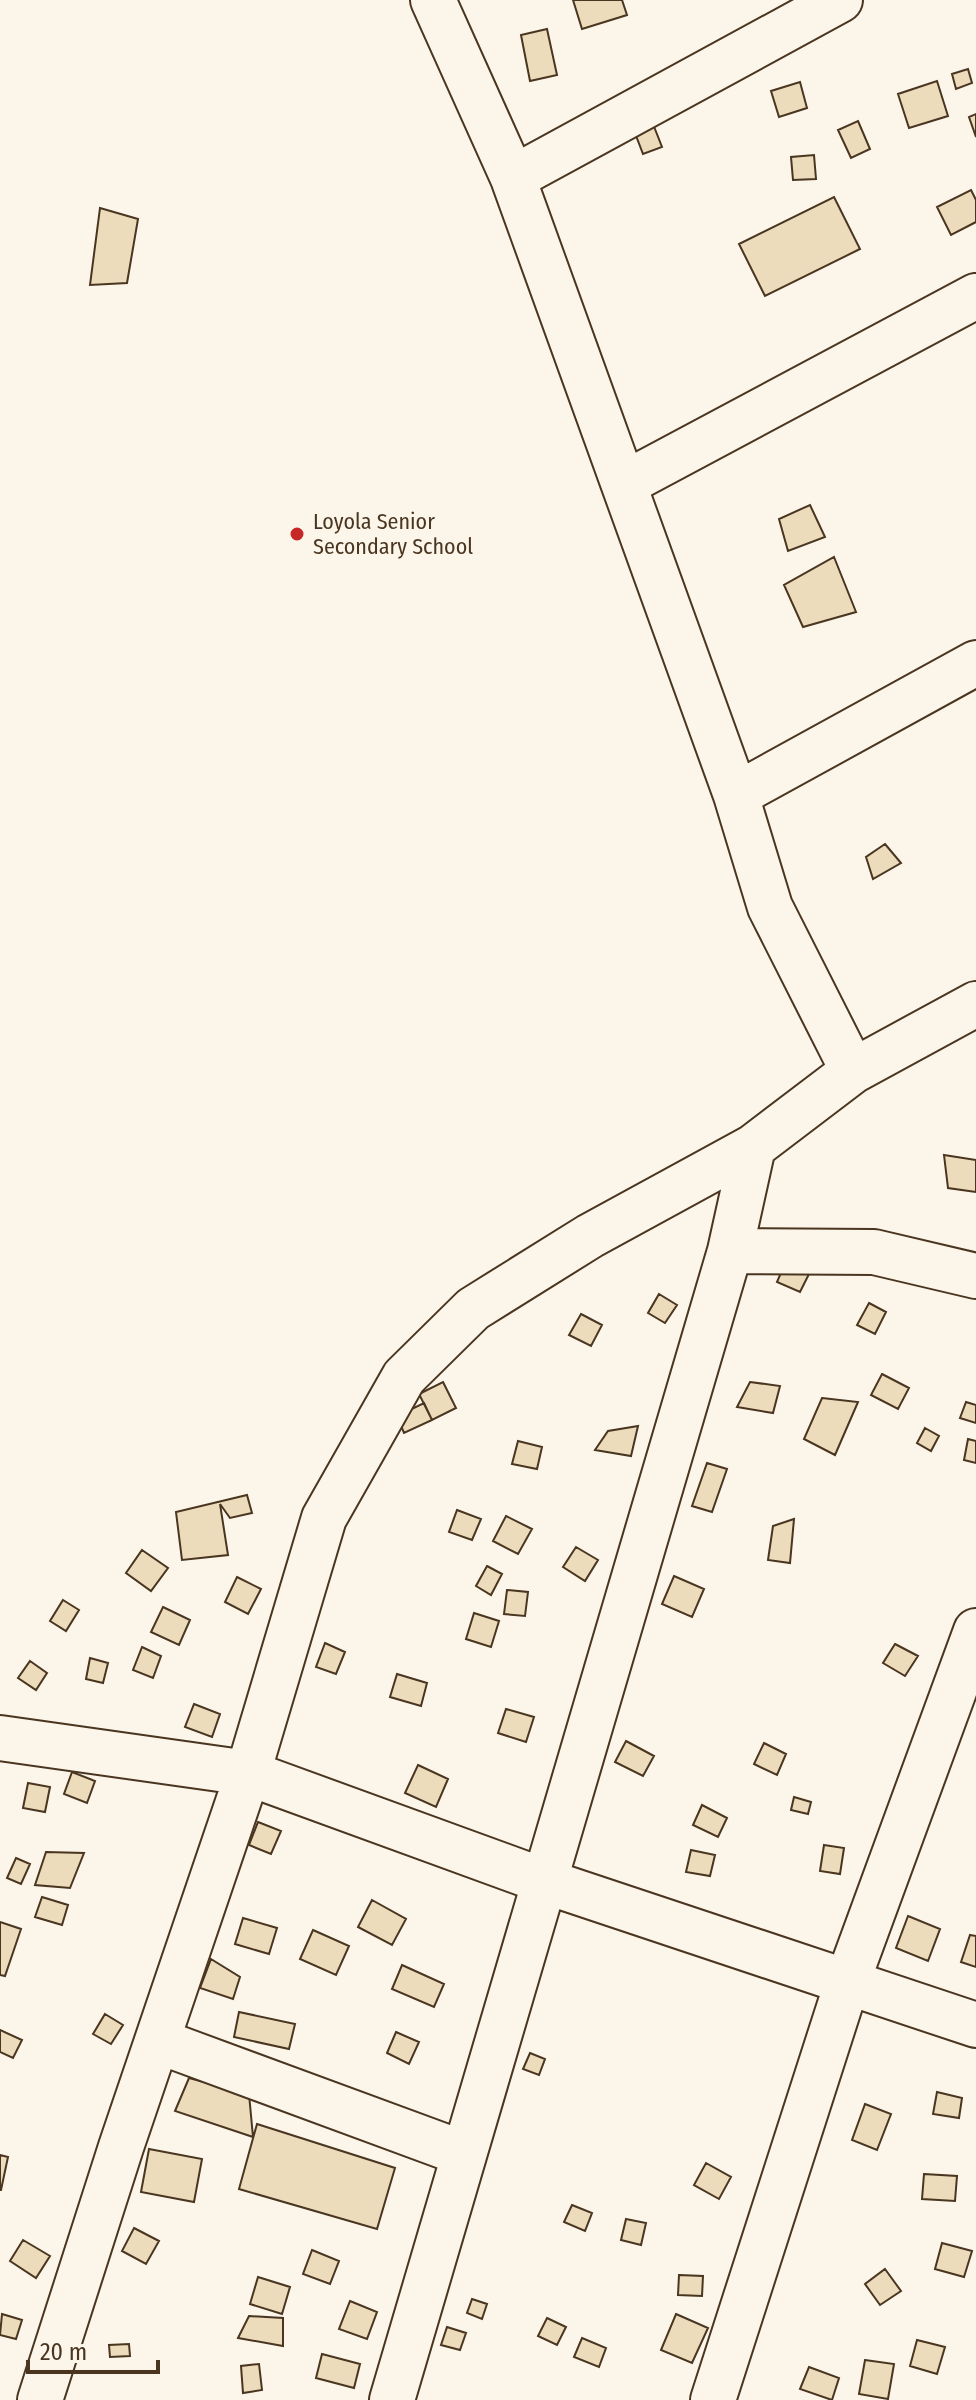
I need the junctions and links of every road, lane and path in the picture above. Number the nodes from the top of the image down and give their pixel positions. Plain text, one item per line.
1 (433, 0) edge
2 (840, 0) edge
3 (513, 178) junction
4 (976, 296) edge
5 (624, 484) junction
6 (976, 663) edge
7 (736, 795) junction
8 (976, 1004) edge
9 (853, 1071) junction
10 (753, 1147) junction
11 (730, 1251) junction
12 (976, 1276) edge
13 (976, 1631) edge
14 (0, 1738) edge
15 (248, 1773) junction
16 (547, 1882) junction
17 (848, 1980) junction
18 (976, 2025) edge
19 (158, 2041) junction
20 (462, 2153) junction
21 (40, 2400) edge
22 (392, 2400) edge
23 (713, 2400) edge

1 - 3 street
2 - 3 street
3 - 5 street
4 - 5 street
5 - 7 street
6 - 7 street
7 - 9 street
8 - 9 street
9 - 10 street
10 - 11 street
10 - 15 street
11 - 12 street
11 - 16 street
13 - 17 street
14 - 15 street
15 - 16 street
15 - 19 street
16 - 17 street
16 - 20 street
17 - 18 street
17 - 23 street
19 - 20 street
19 - 21 street
20 - 22 street

